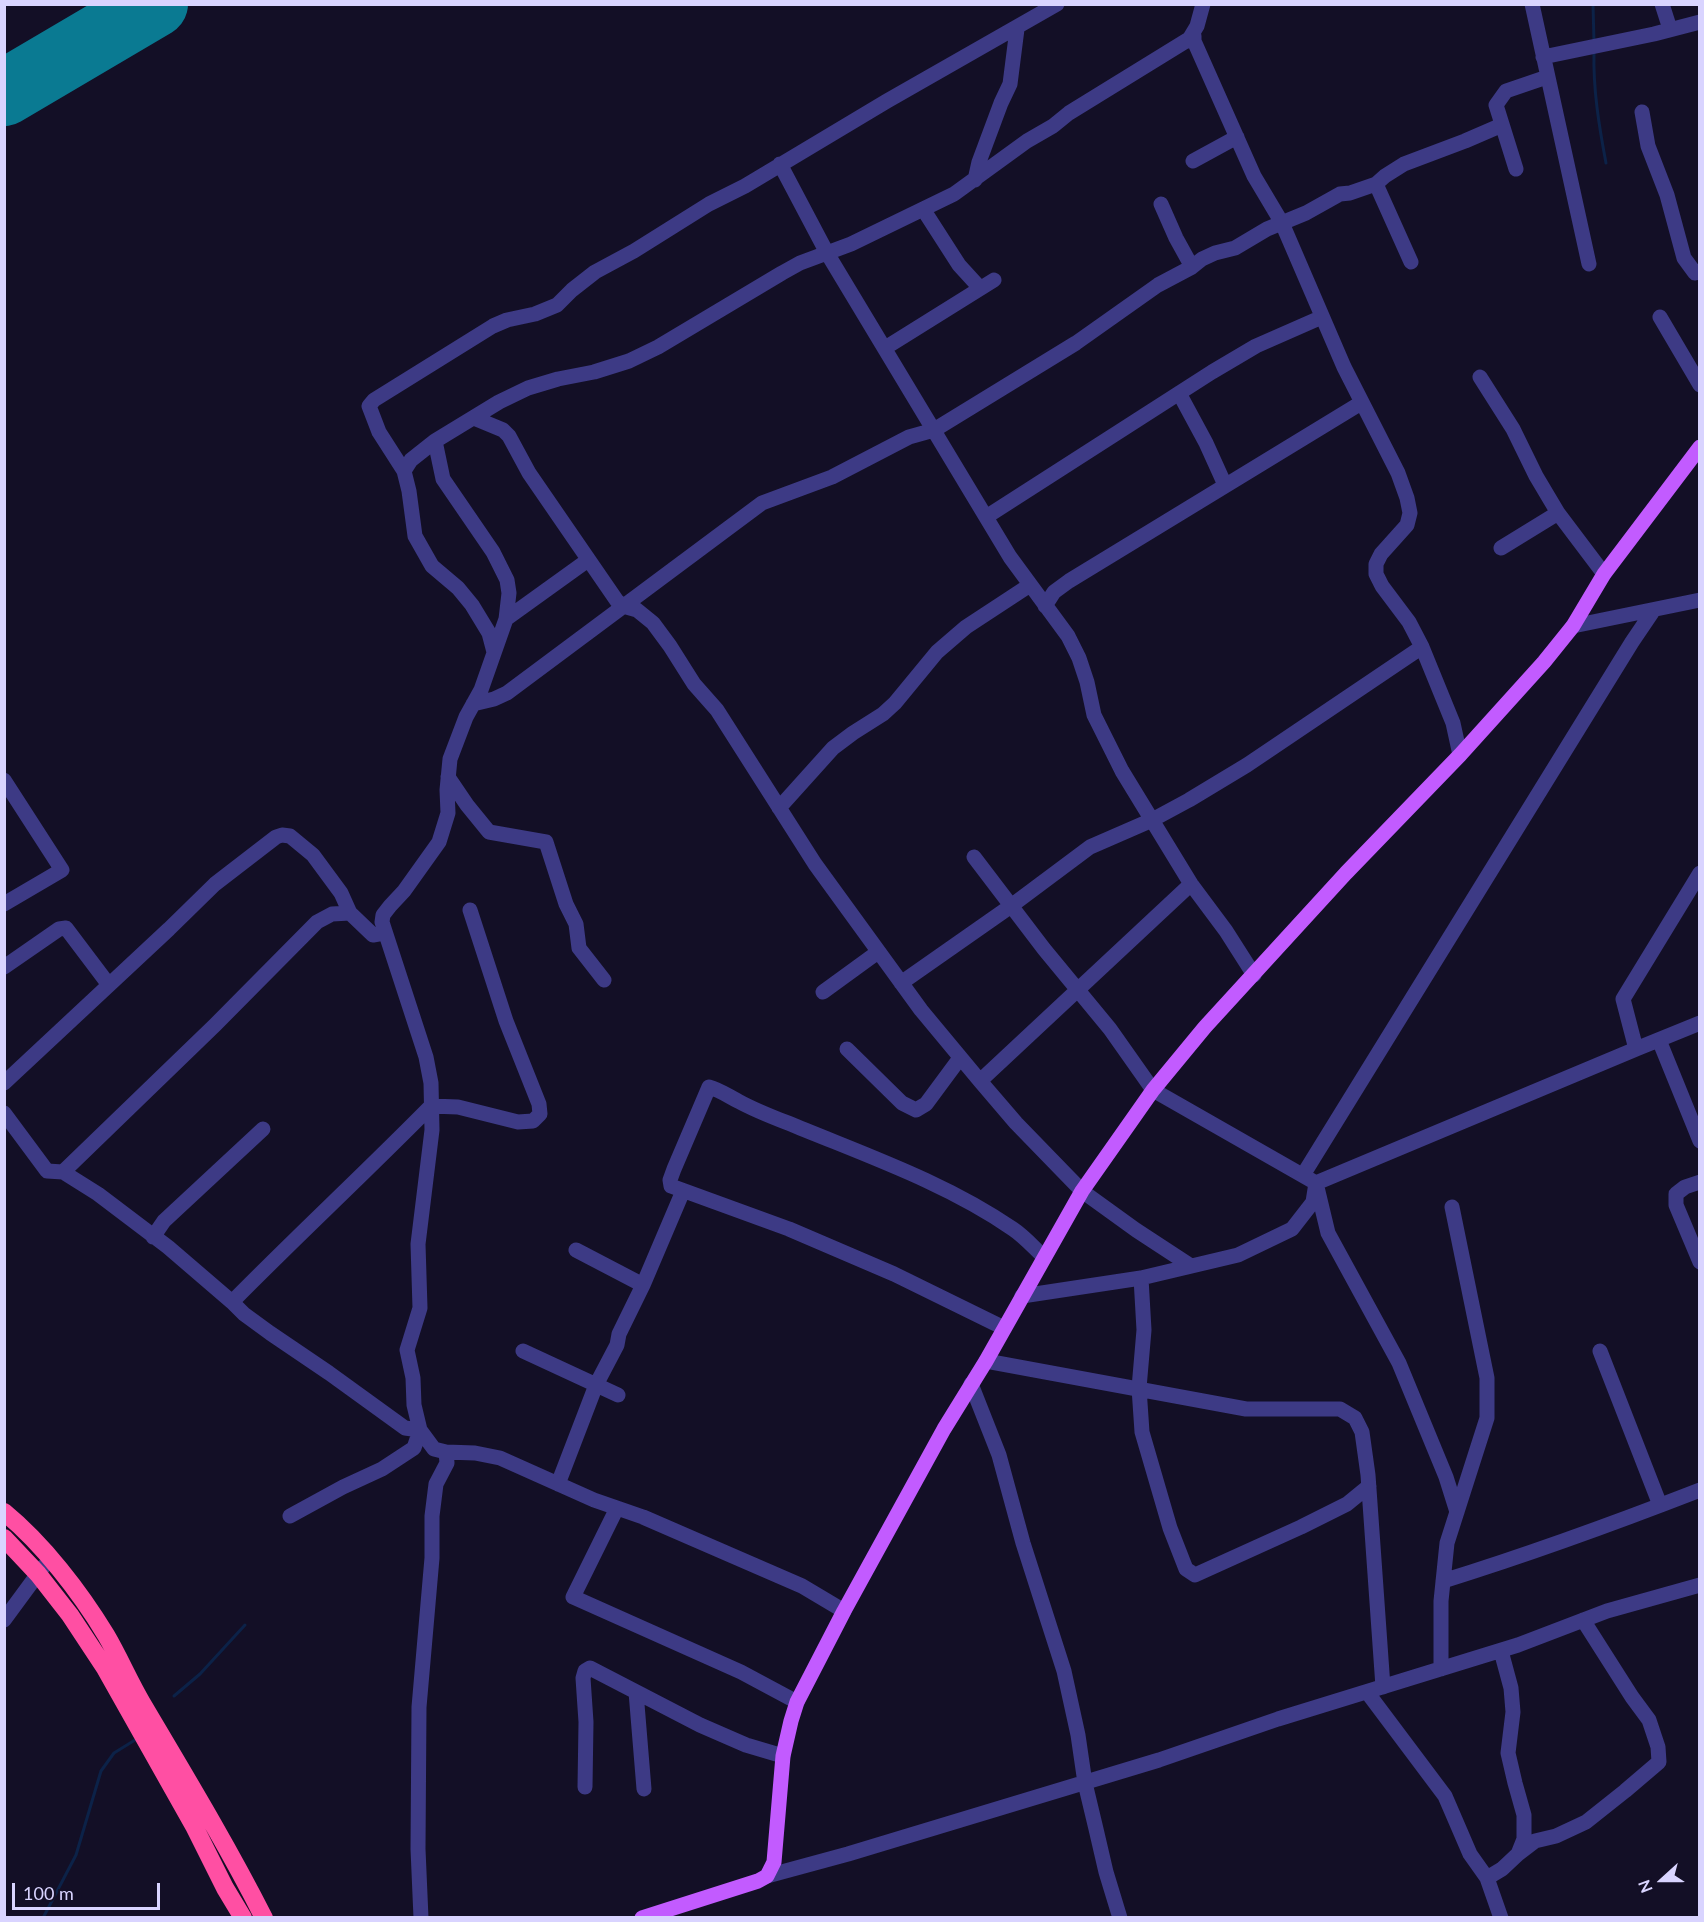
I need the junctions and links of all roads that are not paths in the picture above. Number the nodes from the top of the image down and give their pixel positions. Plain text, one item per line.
1 (1057, 4) edge
2 (1203, 4) edge
3 (1532, 4) edge
4 (1662, 4) edge
5 (1700, 22) edge
6 (1017, 29) junction
7 (1670, 29) junction
8 (1188, 41) junction
9 (1543, 57) junction
10 (1547, 77) junction
11 (1642, 112) dead end
12 (1502, 125) junction
13 (1237, 137) junction
14 (1193, 161) dead end
15 (780, 164) junction
16 (1516, 169) dead end
17 (975, 180) junction
18 (1376, 184) junction
19 (1161, 204) dead end
20 (923, 209) junction
21 (1282, 223) junction
22 (827, 254) junction
23 (1411, 262) dead end
24 (1589, 264) dead end
25 (1192, 267) junction
26 (1700, 272) edge
27 (994, 280) dead end
28 (980, 288) junction
29 (1322, 317) junction
30 (1660, 317) dead end
31 (885, 348) junction
32 (1480, 377) dead end
33 (1700, 385) edge
34 (1179, 393) junction
35 (1361, 403) junction
36 (474, 418) junction
37 (934, 430) junction
38 (435, 441) junction
39 (1700, 447) edge
40 (404, 471) junction
41 (1225, 485) junction
42 (1558, 513) junction
43 (986, 517) junction
44 (1501, 548) dead end
45 (588, 560) junction
46 (1604, 574) junction
47 (1030, 585) junction
48 (1700, 600) edge
49 (623, 606) junction
50 (1046, 606) junction
51 (1653, 611) junction
52 (507, 619) junction
53 (1573, 626) junction
54 (1422, 647) junction
55 (494, 652) junction
56 (473, 704) junction
57 (1460, 754) junction
58 (448, 777) junction
59 (4, 780) edge
60 (778, 808) junction
61 (1152, 820) junction
62 (974, 857) dead end
63 (1700, 873) edge
64 (1191, 884) junction
65 (4, 904) edge
66 (1011, 906) junction
67 (470, 910) dead end
68 (350, 913) junction
69 (384, 933) junction
70 (878, 952) junction
71 (4, 967) edge
72 (1254, 975) junction
73 (604, 980) dead end
74 (901, 983) junction
75 (109, 986) junction
76 (1078, 990) junction
77 (823, 992) dead end
78 (1700, 1023) edge
79 (1659, 1040) junction
80 (847, 1048) dead end
81 (1636, 1049) junction
82 (960, 1058) junction
83 (980, 1081) junction
84 (4, 1083) edge
85 (1152, 1089) junction
86 (431, 1106) junction
87 (4, 1113) edge
88 (263, 1129) dead end
89 (1700, 1141) edge
90 (63, 1172) junction
91 (1309, 1179) junction
92 (1700, 1182) edge
93 (683, 1191) junction
94 (1082, 1191) junction
95 (1452, 1207) dead end
96 (153, 1237) junction
97 (576, 1250) dead end
98 (1044, 1257) junction
99 (1700, 1262) edge
100 (1191, 1266) junction
101 (1141, 1278) junction
102 (643, 1285) junction
103 (1022, 1296) junction
104 (232, 1302) junction
105 (1004, 1328) junction
106 (523, 1351) dead end
107 (1600, 1351) dead end
108 (986, 1360) junction
109 (971, 1384) junction
110 (596, 1385) junction
111 (1139, 1388) junction
112 (618, 1395) dead end
113 (420, 1430) junction
114 (446, 1452) junction
115 (558, 1484) junction
116 (1369, 1485) junction
117 (1700, 1490) edge
118 (1660, 1505) junction
119 (617, 1508) junction
120 (4, 1512) edge
121 (1457, 1512) junction
122 (290, 1516) dead end
123 (4, 1538) edge
124 (49, 1558) junction
125 (38, 1574) junction
126 (1443, 1581) junction
127 (1693, 1587) edge
128 (1700, 1600) edge
129 (844, 1611) junction
130 (4, 1620) edge
131 (1583, 1620) junction
132 (1501, 1651) junction
133 (1442, 1669) junction
134 (1383, 1687) junction
135 (636, 1692) junction
136 (1367, 1692) junction
137 (797, 1702) junction
138 (783, 1756) junction
139 (1085, 1783) junction
140 (585, 1787) dead end
141 (644, 1789) dead end
142 (1518, 1854) junction
143 (767, 1876) junction
144 (1487, 1878) junction
145 (243, 1917) edge
146 (264, 1917) edge
147 (421, 1917) edge
148 (642, 1917) edge
149 (1120, 1917) edge
150 (1501, 1917) edge

1 - 6 street
2 - 8 street
3 - 9 street
4 - 7 street
5 - 7 street
6 - 15 street
6 - 17 street
7 - 9 street
8 - 13 street
8 - 17 street
9 - 10 street
10 - 12 street
10 - 24 street
11 - 26 street
12 - 16 street
12 - 18 street
13 - 14 street
13 - 21 street
15 - 22 street
15 - 40 street
17 - 20 street
18 - 21 street
18 - 23 street
19 - 25 street
20 - 22 street
20 - 28 street
21 - 25 street
21 - 29 street
22 - 31 street
22 - 36 street
25 - 37 street
27 - 28 street
28 - 31 street
29 - 34 street
29 - 35 street
30 - 33 street
31 - 37 street
32 - 42 street
34 - 41 street
34 - 43 street
35 - 41 street
35 - 54 street
36 - 38 street
36 - 45 street
37 - 43 street
37 - 49 street
38 - 40 street
38 - 52 street
39 - 46 main road
40 - 55 street
41 - 50 street
42 - 44 street
42 - 46 street
43 - 47 street
45 - 49 street
45 - 52 street
46 - 53 main road
47 - 50 street
47 - 60 street
48 - 51 street
49 - 56 street
49 - 60 street
50 - 61 street
51 - 53 street
51 - 91 street
52 - 55 street
53 - 57 main road
54 - 57 street
54 - 61 street
55 - 56 street
56 - 58 street
57 - 72 main road
58 - 69 street
58 - 73 street
59 - 65 street
60 - 70 street
61 - 64 street
61 - 66 street
62 - 66 street
63 - 81 street
64 - 72 street
64 - 76 street
66 - 74 street
66 - 76 street
67 - 86 street
68 - 69 street
68 - 75 street
68 - 90 street
69 - 86 street
70 - 74 street
70 - 77 street
71 - 75 street
72 - 85 main road
74 - 82 street
75 - 84 street
76 - 83 street
76 - 85 street
78 - 79 street
79 - 81 street
79 - 89 street
80 - 82 street
81 - 91 street
82 - 83 street
83 - 94 street
85 - 91 street
85 - 94 main road
86 - 104 street
86 - 113 street
87 - 90 street
88 - 96 street
90 - 96 street
91 - 100 street
91 - 121 street
92 - 99 street
93 - 98 street
93 - 102 street
93 - 105 street
94 - 98 main road
94 - 100 street
95 - 121 street
96 - 104 street
97 - 102 street
98 - 103 main road
100 - 101 street
101 - 103 street
101 - 111 street
102 - 110 street
103 - 105 main road
104 - 113 street
105 - 108 main road
106 - 110 street
107 - 118 street
108 - 109 main road
108 - 111 street
109 - 129 main road
109 - 139 street
110 - 112 street
110 - 115 street
111 - 116 street
111 - 116 street
113 - 114 street
113 - 122 street
114 - 115 street
114 - 147 street
115 - 119 street
116 - 134 street
117 - 118 street
118 - 126 street
119 - 129 street
119 - 137 street
120 - 124 highway
121 - 126 street
123 - 125 highway
124 - 125 street
124 - 146 highway
125 - 130 street
125 - 145 highway
126 - 133 street
127 - 128 street
127 - 131 street
129 - 137 main road
131 - 132 street
131 - 142 street
132 - 133 street
132 - 142 street
133 - 134 street
134 - 136 street
135 - 138 street
135 - 140 street
135 - 141 street
136 - 139 street
136 - 144 street
137 - 138 main road
138 - 143 main road
139 - 143 street
139 - 149 street
142 - 144 street
143 - 148 main road
144 - 150 street

